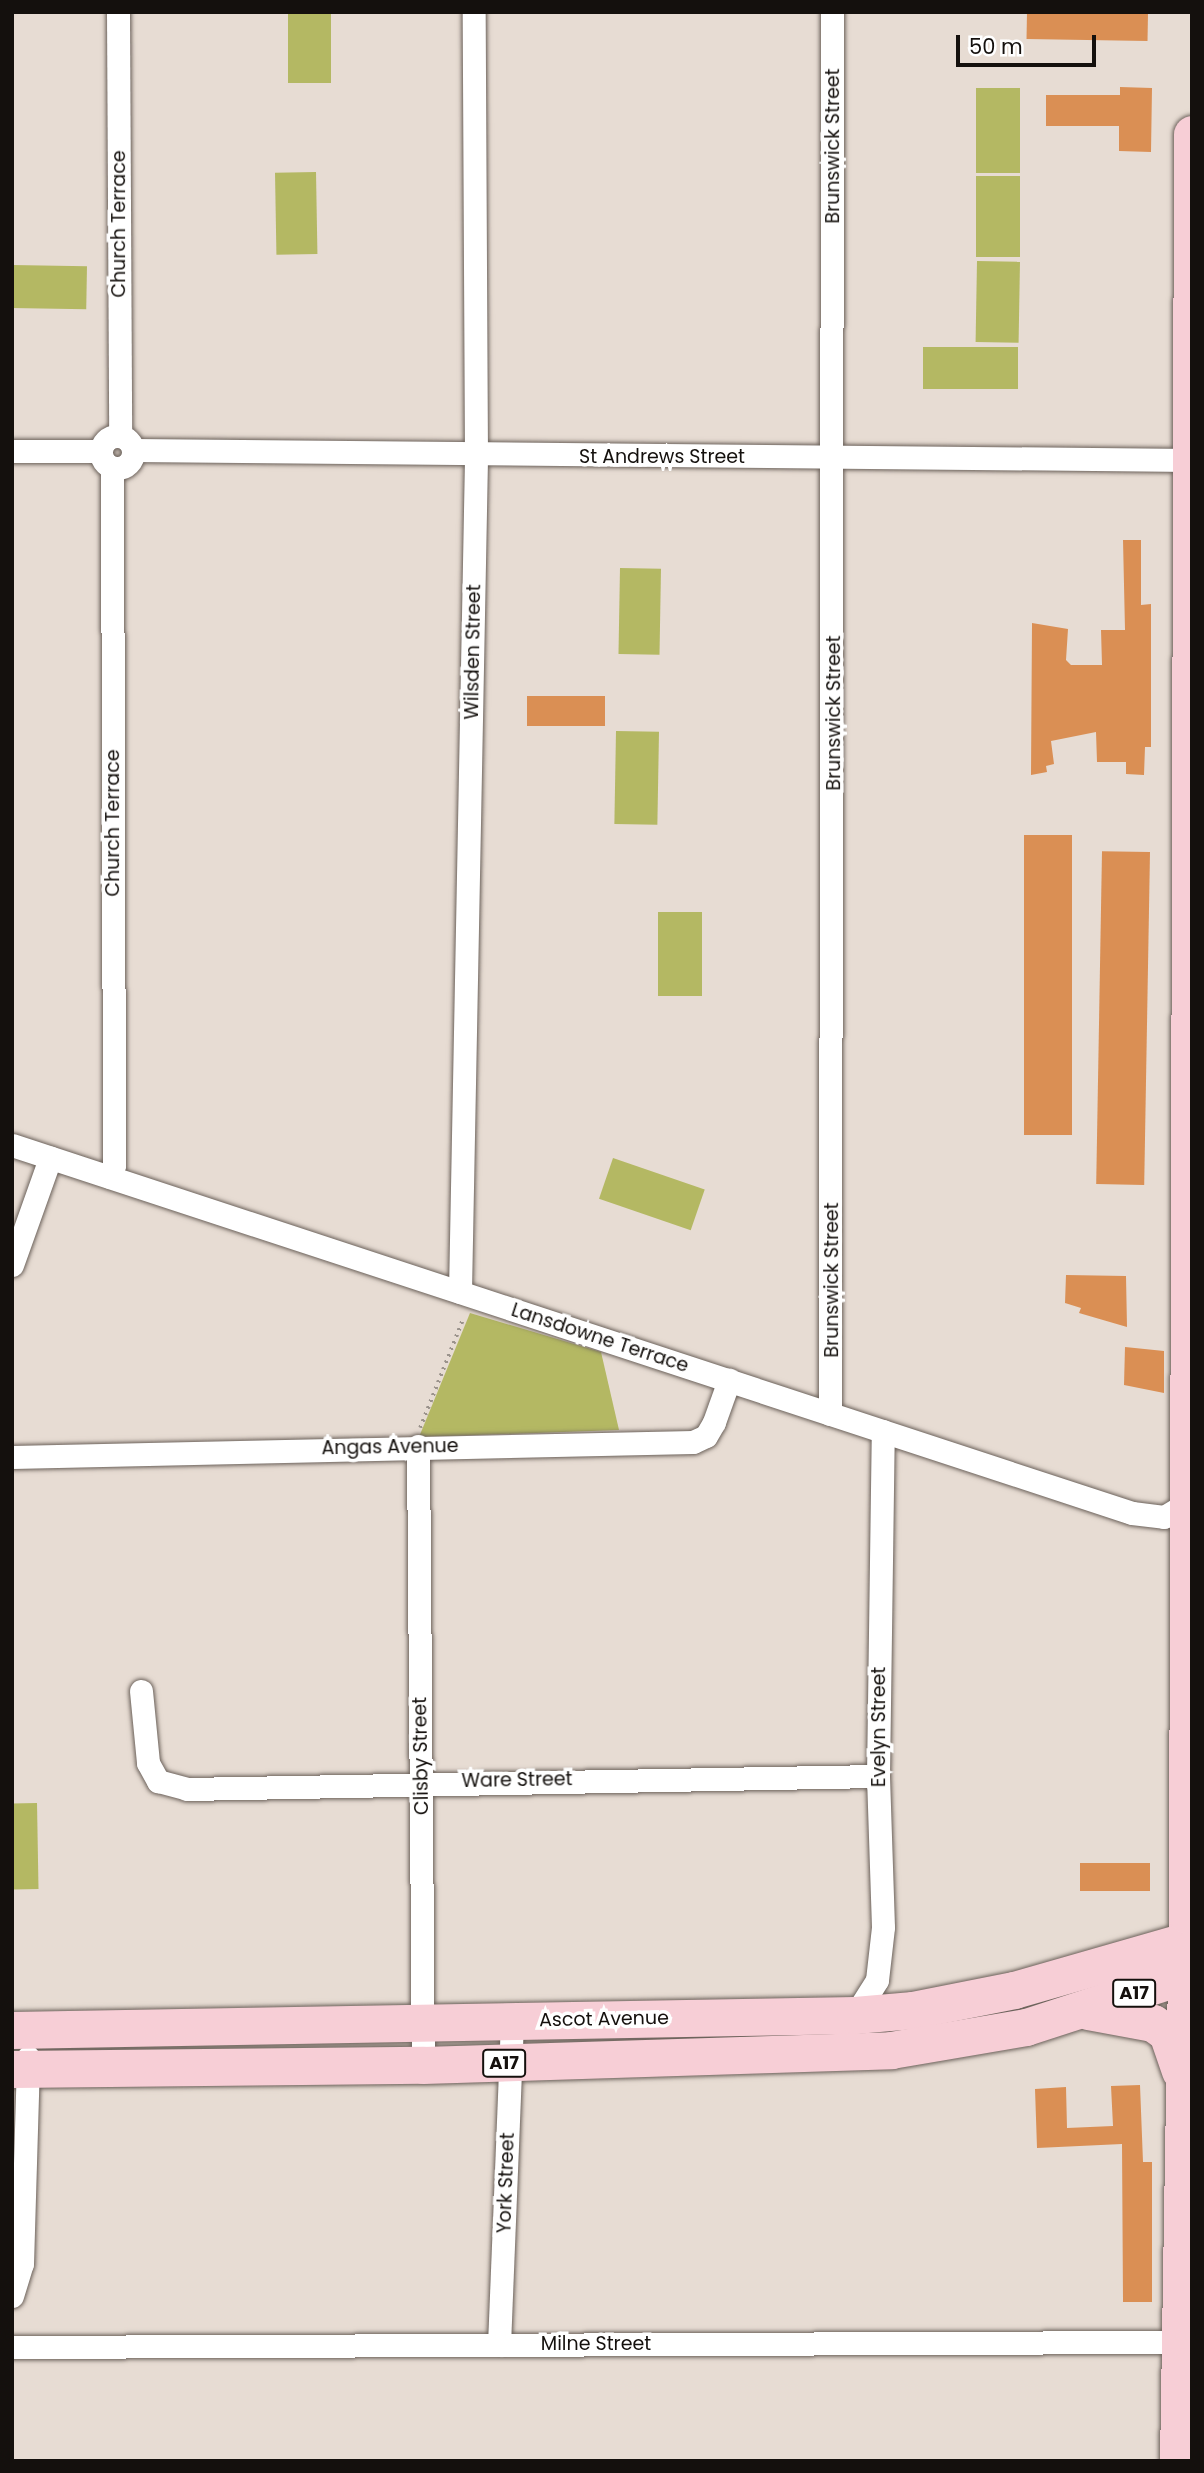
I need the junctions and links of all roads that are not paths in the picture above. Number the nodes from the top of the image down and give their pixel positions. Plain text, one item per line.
1 (118, 12) edge
2 (474, 12) edge
3 (832, 12) edge
4 (1192, 134) edge
5 (126, 443) junction
6 (12, 452) edge
7 (476, 457) junction
8 (835, 458) junction
9 (106, 459) junction
10 (1191, 460) edge
11 (12, 1145) edge
12 (50, 1158) junction
13 (110, 1177) junction
14 (12, 1265) edge
15 (460, 1292) junction
16 (1190, 1346) edge
17 (729, 1380) junction
18 (830, 1414) junction
19 (883, 1431) junction
20 (415, 1440) junction
21 (12, 1457) edge
22 (1187, 1503) junction
23 (141, 1691) dead end
24 (877, 1776) junction
25 (421, 1782) junction
26 (1189, 1957) edge
27 (1083, 2010) junction
28 (855, 2015) junction
29 (512, 2022) junction
30 (423, 2024) junction
31 (21, 2030) edge
32 (511, 2063) junction
33 (423, 2065) junction
34 (20, 2069) edge
35 (1184, 2085) junction
36 (12, 2296) edge
37 (1179, 2342) junction
38 (499, 2345) junction
39 (12, 2347) edge
40 (1178, 2461) edge

1 - 5 street, Church Terrace
2 - 7 street, Wilsden Street
3 - 8 street, Brunswick Street
4 - 10 highway
5 - 7 street, St Andrews Street
5 - 9 street
6 - 9 street
7 - 8 street, St Andrews Street
7 - 15 street, Wilsden Street
8 - 10 street, St Andrews Street
8 - 18 street, Brunswick Street
9 - 13 street, Church Terrace
10 - 16 highway
11 - 12 street, Lansdowne Terrace
12 - 13 street, Lansdowne Terrace
12 - 14 street
13 - 15 street, Lansdowne Terrace
15 - 17 street, Lansdowne Terrace
16 - 22 highway
17 - 18 street, Lansdowne Terrace
17 - 20 street, Angas Avenue
18 - 19 street, Lansdowne Terrace
19 - 22 street, Lansdowne Terrace
19 - 24 street, Evelyn Street
20 - 21 street, Angas Avenue
20 - 25 street, Clisby Street
22 - 26 highway
23 - 25 street, Ware Street
24 - 25 street, Ware Street
24 - 28 street, Evelyn Street
25 - 30 street, Clisby Street
26 - 27 highway, A17
26 - 28 highway, Ascot Avenue / A17
26 - 35 highway
27 - 32 highway, A17
27 - 35 highway
28 - 29 highway, Ascot Avenue / A17
29 - 30 highway, Ascot Avenue / A17
29 - 32 street, York Street
30 - 31 highway, Ascot Avenue / A17
30 - 33 street, Clisby Street
31 - 34 street
32 - 33 highway, A17
32 - 38 street, York Street
33 - 34 highway, A17
34 - 36 street
35 - 37 highway
37 - 38 street, Milne Street
37 - 40 highway
38 - 39 street, Milne Street

